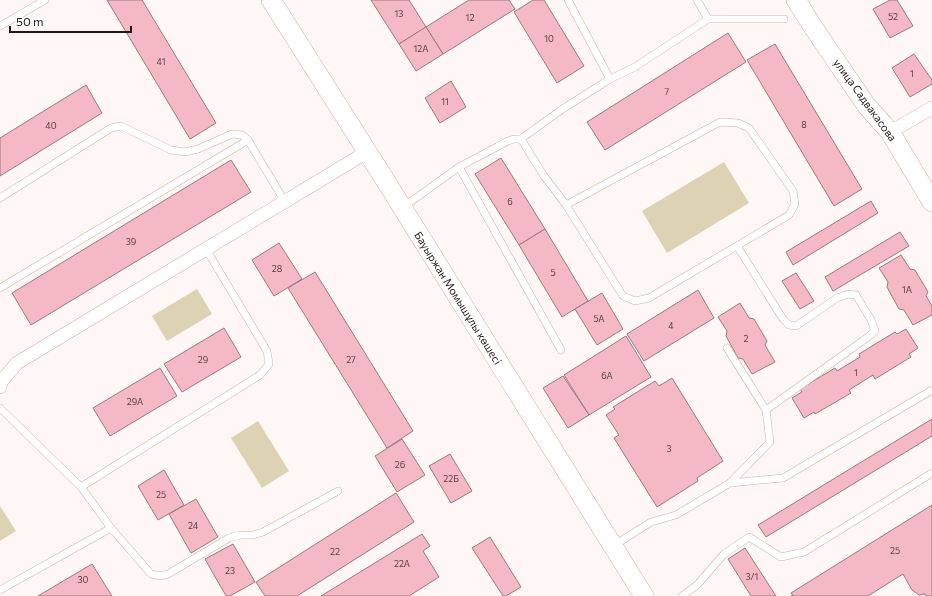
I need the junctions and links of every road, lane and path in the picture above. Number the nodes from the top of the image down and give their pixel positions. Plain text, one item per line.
1 (45, 0) edge
2 (272, 0) edge
3 (568, 0) edge
4 (697, 0) edge
5 (796, 0) edge
6 (708, 19) junction
7 (784, 19) dead end
8 (0, 26) edge
9 (610, 79) junction
10 (932, 108) edge
11 (890, 132) junction
12 (521, 139) junction
13 (248, 140) junction
14 (367, 152) junction
15 (459, 167) junction
16 (0, 198) edge
17 (286, 202) junction
18 (932, 202) edge
19 (566, 205) junction
20 (402, 208) junction
21 (736, 246) junction
22 (206, 249) junction
23 (0, 288) edge
24 (727, 348) dead end
25 (561, 350) dead end
26 (0, 384) edge
27 (932, 390) edge
28 (0, 408) edge
29 (766, 410) junction
30 (932, 473) edge
31 (730, 483) junction
32 (81, 487) junction
33 (338, 491) dead end
34 (111, 528) junction
35 (613, 546) junction
36 (0, 590) edge
37 (644, 596) edge
38 (682, 596) edge

1 - 8 lane
2 - 14 main road, Бауыржан Момышұлы көшесі
3 - 9 lane
4 - 6 lane
5 - 11 main road, улица Садвакасова
6 - 7 lane
6 - 9 lane
9 - 12 lane
10 - 11 street
11 - 18 main road, улица Садвакасова
12 - 15 lane
12 - 19 lane
13 - 16 lane
13 - 17 lane
13 - 23 lane
14 - 17 street
14 - 20 main road, Бауыржан Момышұлы көшесі
15 - 20 lane
15 - 25 lane
17 - 22 street
19 - 21 lane
19 - 21 lane
20 - 35 main road, Бауыржан Момышұлы көшесі
21 - 29 lane
22 - 26 street
22 - 32 lane
24 - 29 lane
27 - 31 lane
28 - 32 lane
29 - 31 lane
30 - 38 lane
31 - 35 lane
32 - 34 lane
33 - 34 lane
34 - 36 lane
35 - 37 main road, Бауыржан Момышұлы көшесі

